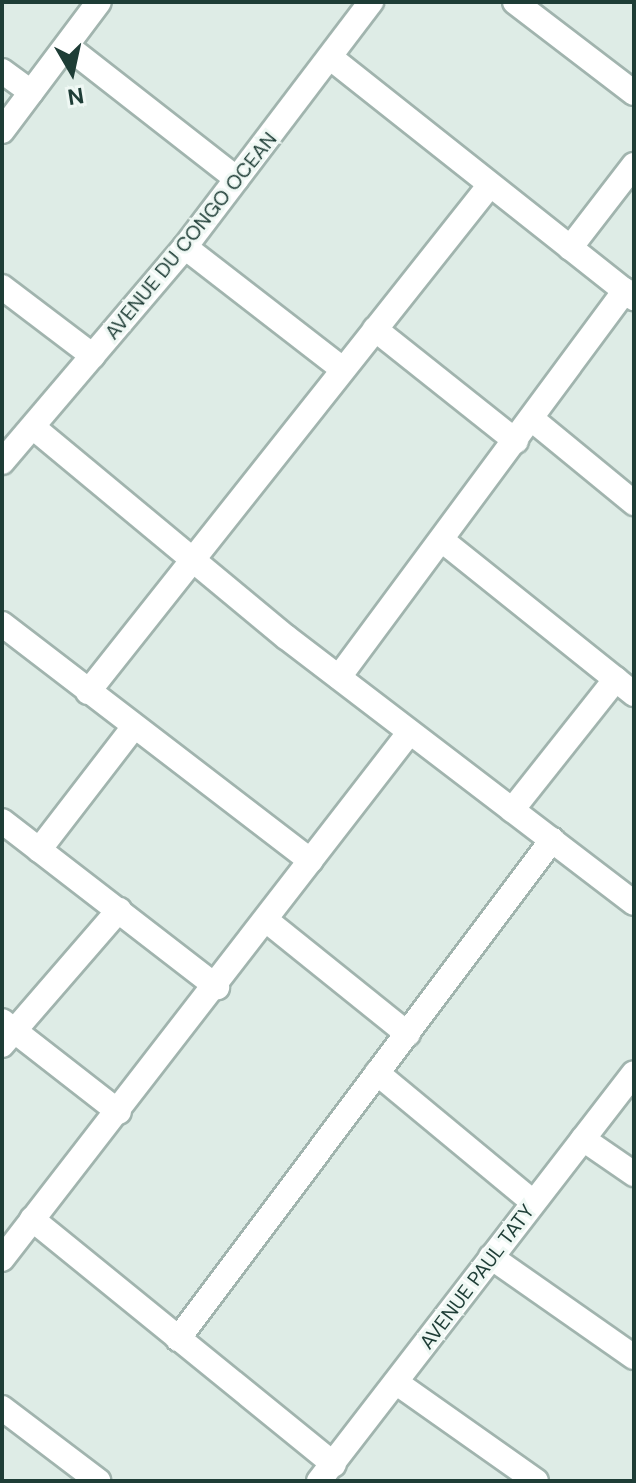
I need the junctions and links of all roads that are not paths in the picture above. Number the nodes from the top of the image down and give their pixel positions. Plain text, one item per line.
1 (99, 2) edge
2 (371, 2) edge
3 (515, 2) edge
4 (68, 47) junction
5 (331, 58) junction
6 (2, 71) edge
7 (31, 92) junction
8 (634, 93) edge
9 (2, 131) edge
10 (634, 165) edge
11 (237, 179) junction
12 (489, 186) junction
13 (185, 247) junction
14 (570, 248) junction
15 (2, 287) edge
16 (629, 294) edge
17 (375, 329) junction
18 (93, 356) junction
19 (342, 369) junction
20 (533, 420) junction
21 (34, 428) junction
22 (516, 441) junction
23 (2, 462) edge
24 (634, 503) edge
25 (443, 541) junction
26 (196, 559) junction
27 (2, 624) edge
28 (339, 677) junction
29 (625, 686) edge
30 (88, 692) junction
31 (133, 728) junction
32 (409, 733) junction
33 (512, 810) junction
34 (2, 821) edge
35 (552, 840) junction
36 (39, 850) junction
37 (311, 861) junction
38 (634, 903) edge
39 (119, 910) junction
40 (266, 920) junction
41 (217, 987) junction
42 (8, 1033) edge
43 (408, 1034) junction
44 (377, 1073) junction
45 (634, 1073) edge
46 (119, 1112) junction
47 (583, 1139) junction
48 (634, 1174) edge
49 (533, 1202) junction
50 (32, 1219) junction
51 (491, 1257) junction
52 (2, 1259) edge
53 (178, 1339) junction
54 (634, 1357) edge
55 (397, 1383) junction
56 (2, 1408) edge
57 (326, 1473) edge
58 (98, 1481) edge
59 (536, 1481) edge

1 - 4 street
2 - 5 street, AVENUE DU CONGO OCEAN
3 - 8 street
4 - 7 street
4 - 11 street
5 - 11 street, AVENUE DU CONGO OCEAN
5 - 12 street
6 - 7 street
7 - 9 street
10 - 14 street
11 - 13 street, AVENUE DU CONGO OCEAN
12 - 14 street
12 - 17 street
13 - 18 street, AVENUE DU CONGO OCEAN
13 - 19 street
14 - 16 street
15 - 18 street
16 - 20 street
17 - 19 street
17 - 22 street
18 - 21 street, AVENUE DU CONGO OCEAN
19 - 26 street
20 - 22 street
20 - 24 street
21 - 23 street, AVENUE DU CONGO OCEAN
21 - 26 street
22 - 25 street
25 - 28 street
25 - 29 street
26 - 28 street
26 - 30 street
27 - 30 street
28 - 32 street
29 - 33 street
30 - 31 street
31 - 36 street
31 - 37 street
32 - 33 street
32 - 37 street
33 - 35 street
34 - 36 street
35 - 38 street
35 - 43 street
36 - 39 street
37 - 40 street
39 - 41 street
39 - 42 street
40 - 41 street
40 - 43 street
41 - 46 street
42 - 46 street
43 - 44 street
44 - 49 street
44 - 53 street
45 - 47 street, AVENUE PAUL TATY
46 - 50 street
47 - 48 street
47 - 49 street, AVENUE PAUL TATY
49 - 51 street, AVENUE PAUL TATY
50 - 52 street
50 - 53 street
51 - 54 street
51 - 55 street, AVENUE PAUL TATY
53 - 57 street
55 - 57 street, AVENUE PAUL TATY
55 - 59 street
56 - 58 street

